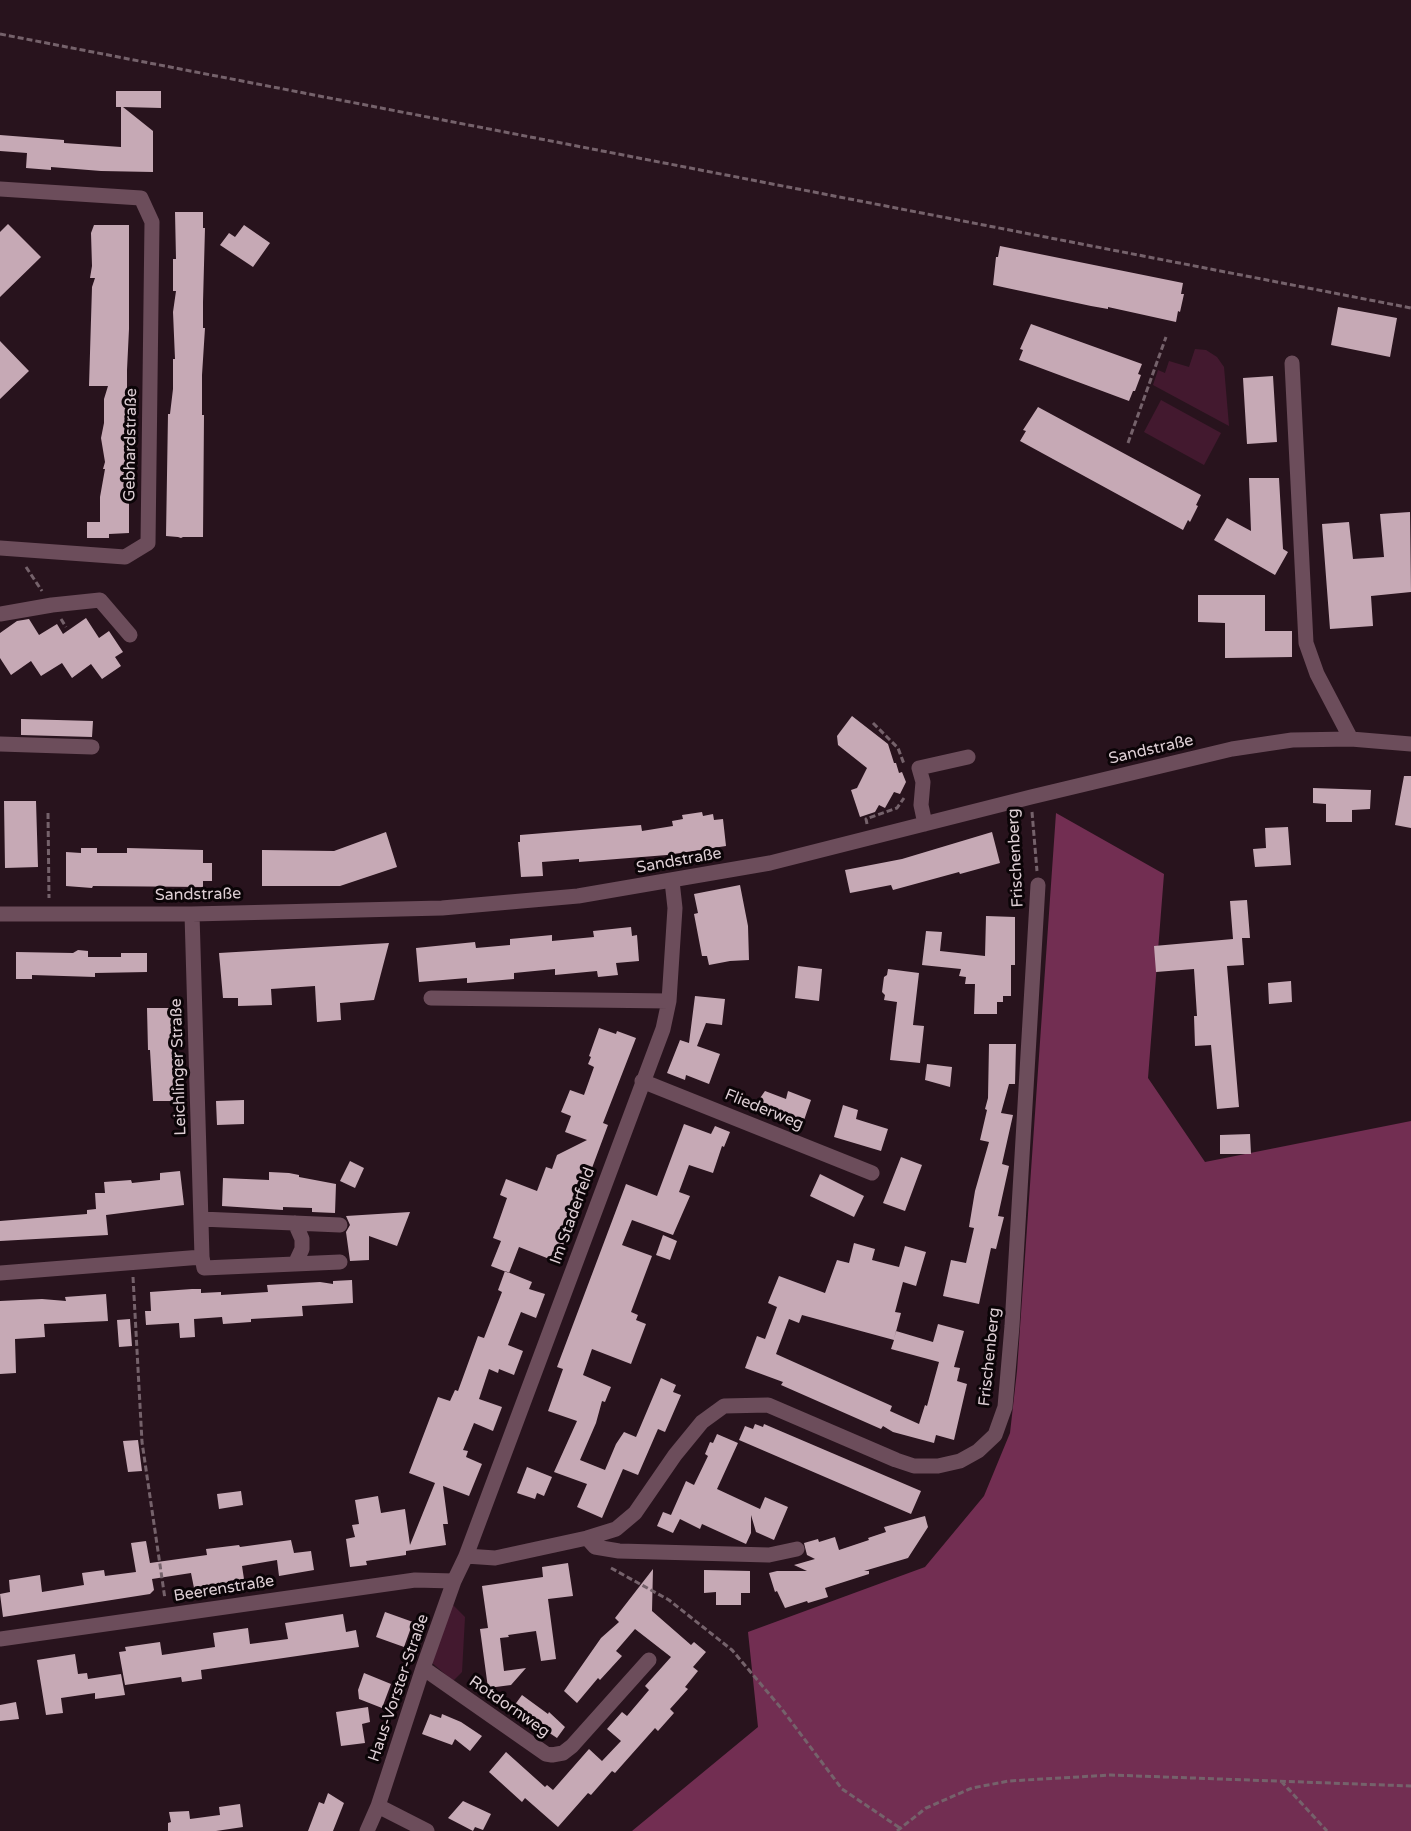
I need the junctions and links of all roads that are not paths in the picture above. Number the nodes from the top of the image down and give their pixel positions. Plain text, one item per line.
1 (0, 189) edge
2 (1292, 363) dead end
3 (7, 548) edge
4 (0, 614) edge
5 (130, 635) dead end
6 (1351, 740) junction
7 (0, 744) edge
8 (1411, 744) edge
9 (92, 747) dead end
10 (968, 757) dead end
11 (925, 824) junction
12 (672, 881) junction
13 (1038, 885) road end
14 (0, 914) edge
15 (192, 914) junction
16 (431, 998) dead end
17 (669, 1002) junction
18 (642, 1081) junction
19 (872, 1173) dead end
20 (201, 1219) junction
21 (295, 1223) junction
22 (340, 1225) dead end
23 (202, 1257) junction
24 (339, 1262) dead end
25 (295, 1264) junction
26 (0, 1273) edge
27 (587, 1538) junction
28 (797, 1549) dead end
29 (466, 1556) junction
30 (454, 1581) junction
31 (0, 1639) edge
32 (649, 1660) dead end
33 (423, 1668) junction
34 (378, 1806) junction
35 (367, 1831) edge
36 (427, 1831) edge

1 - 3 street, Gebhardstraße
2 - 6 street
4 - 5 street
6 - 8 street, Sandstraße
6 - 11 street, Sandstraße
7 - 9 street
10 - 11 street
11 - 12 street, Sandstraße
12 - 15 street, Sandstraße
12 - 17 street, Im Staderfeld
13 - 27 street, Frischenberg
14 - 15 street, Sandstraße
15 - 20 street, Leichlinger Straße
16 - 17 street
17 - 18 street, Im Staderfeld
18 - 19 street, Fliederweg
18 - 29 street, Im Staderfeld
20 - 21 street
20 - 23 street, Leichlinger Straße
21 - 22 street
21 - 25 street
23 - 25 street
23 - 26 street
24 - 25 street
27 - 28 street
27 - 29 street, Frischenberg
29 - 30 street, Haus-Vorster-Straße
30 - 31 street, Beerenstraße
30 - 33 street, Haus-Vorster-Straße
32 - 33 street, Rotdornweg
33 - 34 street, Haus-Vorster-Straße
34 - 35 street, Haus-Vorster-Straße
34 - 36 street

